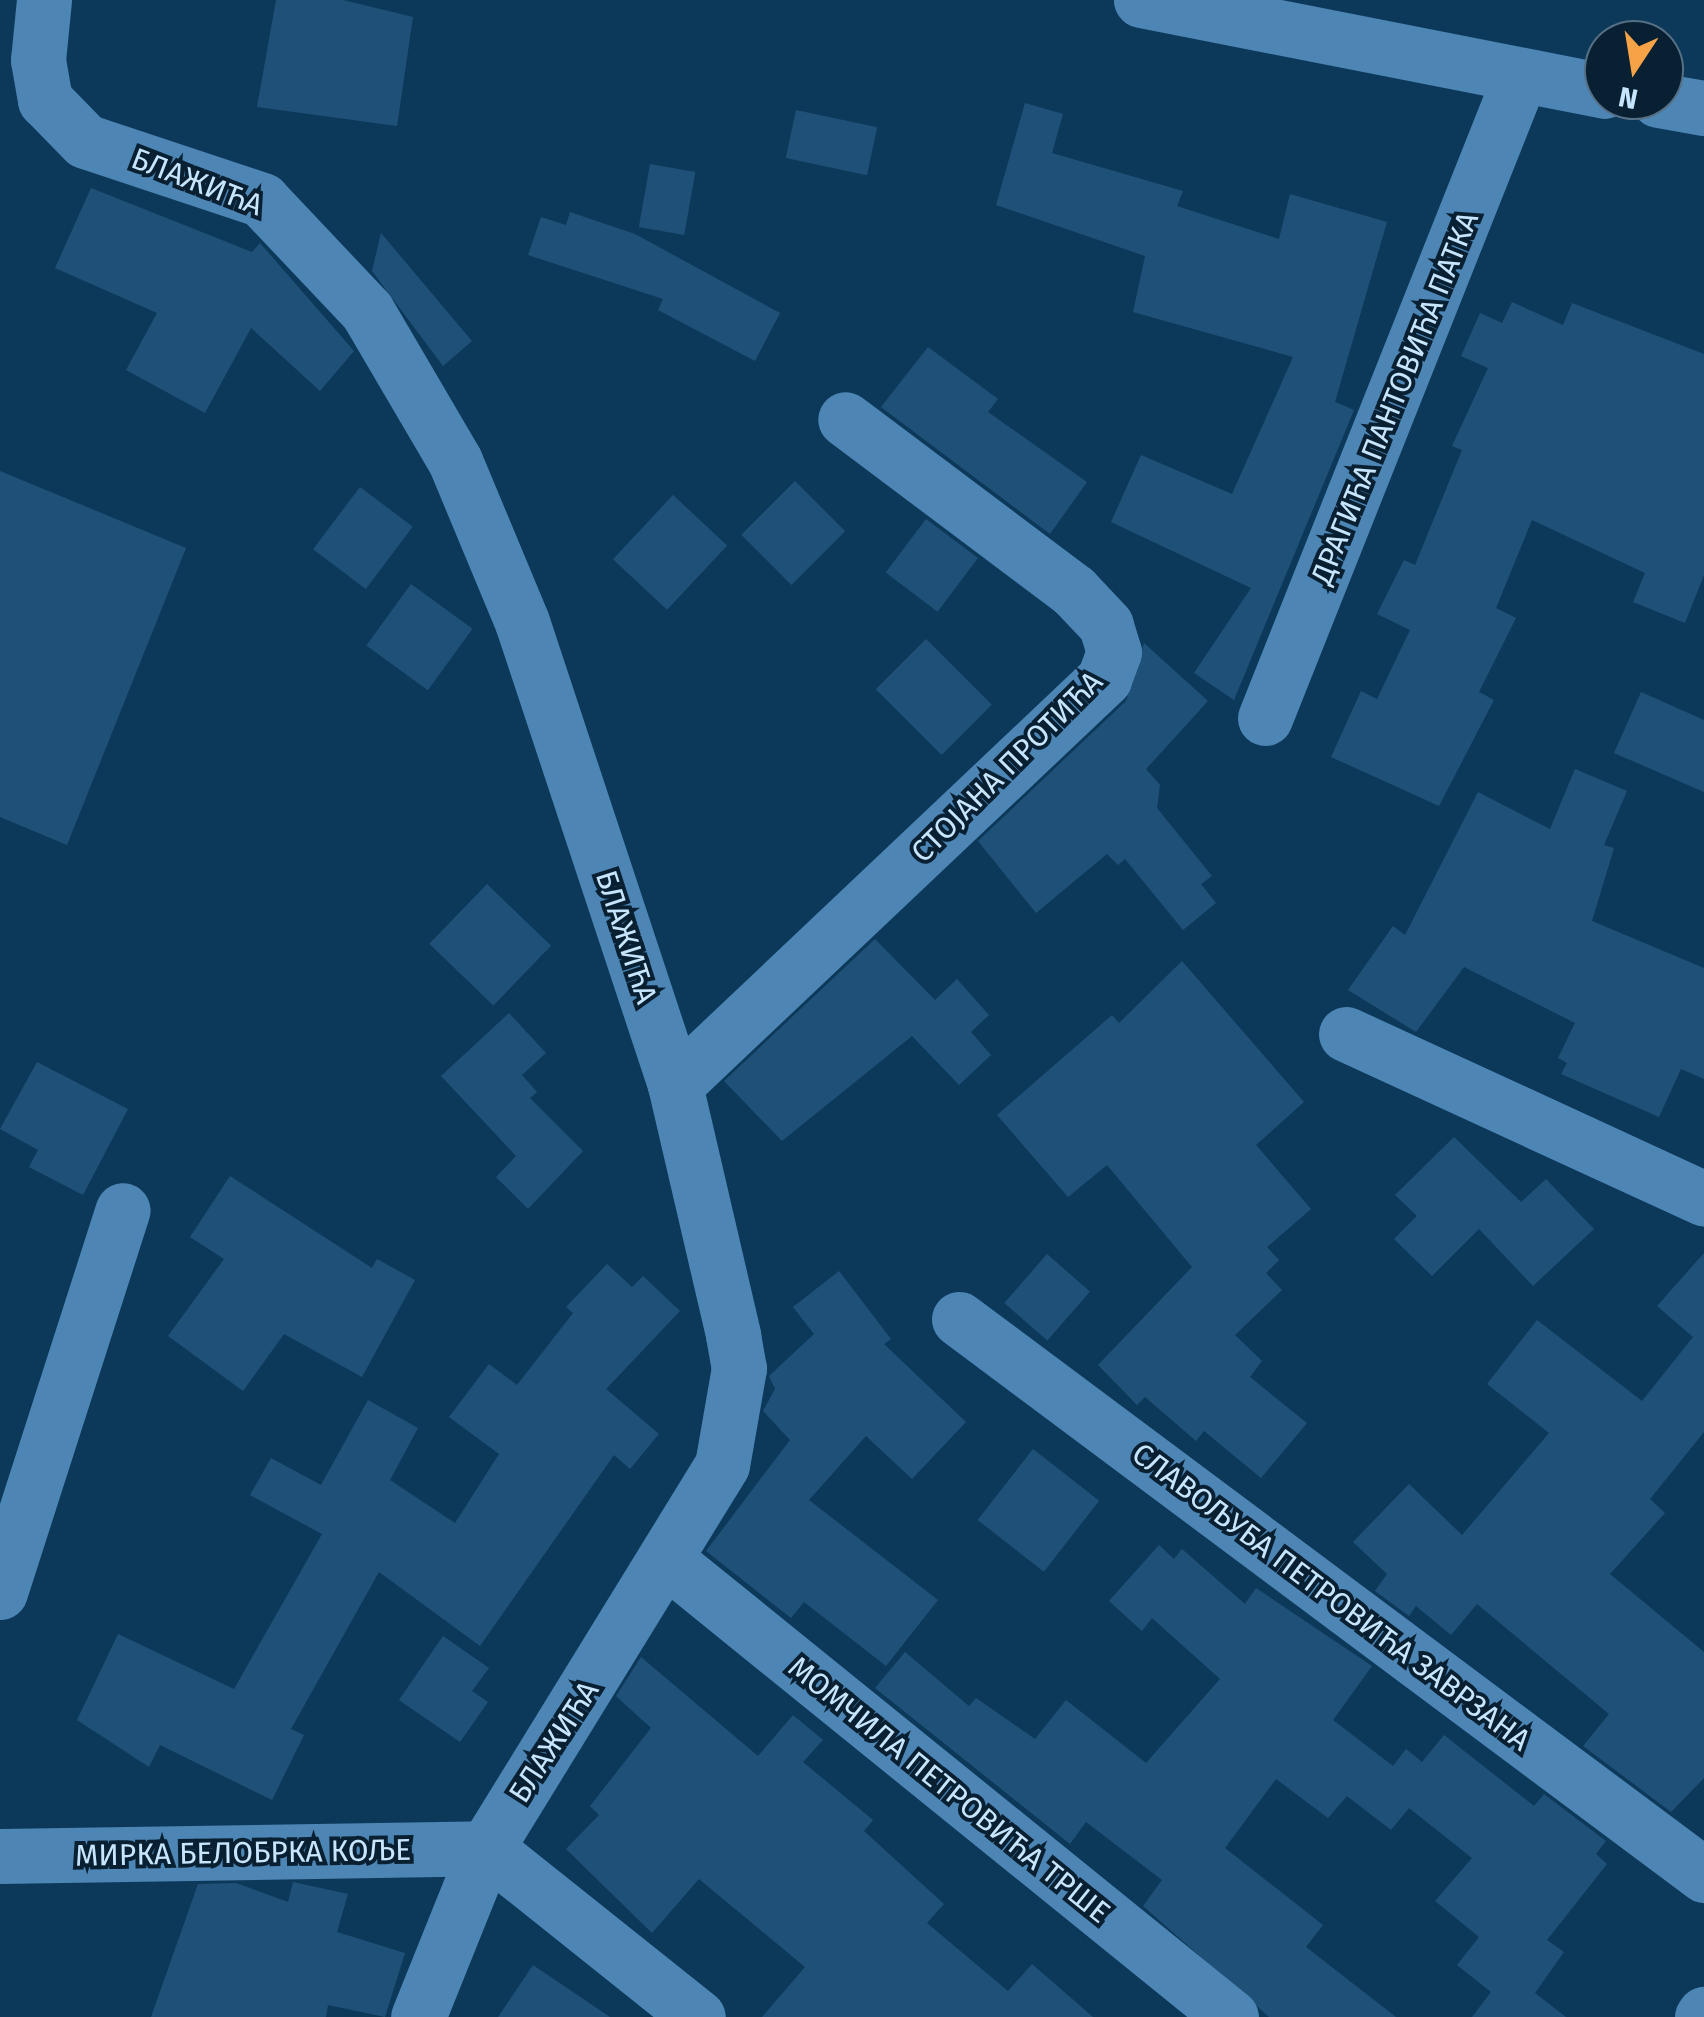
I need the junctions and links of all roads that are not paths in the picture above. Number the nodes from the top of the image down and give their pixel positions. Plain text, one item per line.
1 (44, 0) edge
2 (1142, 0) edge
3 (1520, 77) junction
4 (1584, 88) edge
5 (844, 419) dead end
6 (1265, 718) dead end
7 (1346, 1034) dead end
8 (675, 1085) junction
9 (1704, 1199) edge
10 (122, 1210) dead end
11 (959, 1319) dead end
12 (669, 1562) junction
13 (0, 1592) edge
14 (486, 1848) junction
15 (0, 1856) edge
16 (1704, 1875) edge
17 (418, 2017) edge
18 (698, 2017) edge
19 (1231, 2017) edge

1 - 8 street, БЛАЖИЋА
2 - 3 street
3 - 4 street
3 - 6 street, ДРАГИЋА ПАНТОВИЋА ПАТКА
5 - 8 street, СТОЈАНА ПРОТИЋА
7 - 9 street
8 - 12 street, БЛАЖИЋА
10 - 13 street
11 - 16 street, СЛАВОЉУБА ПЕТРОВИЋА ЗАВРЗАНА
12 - 14 street, БЛАЖИЋА
12 - 19 street, МОМЧИЛА ПЕТРОВИЋА ТРШЕ
14 - 15 street, МИРКА БЕЛОБРКА КОЉЕ
14 - 17 street, БЛАЖИЋА
14 - 18 street

